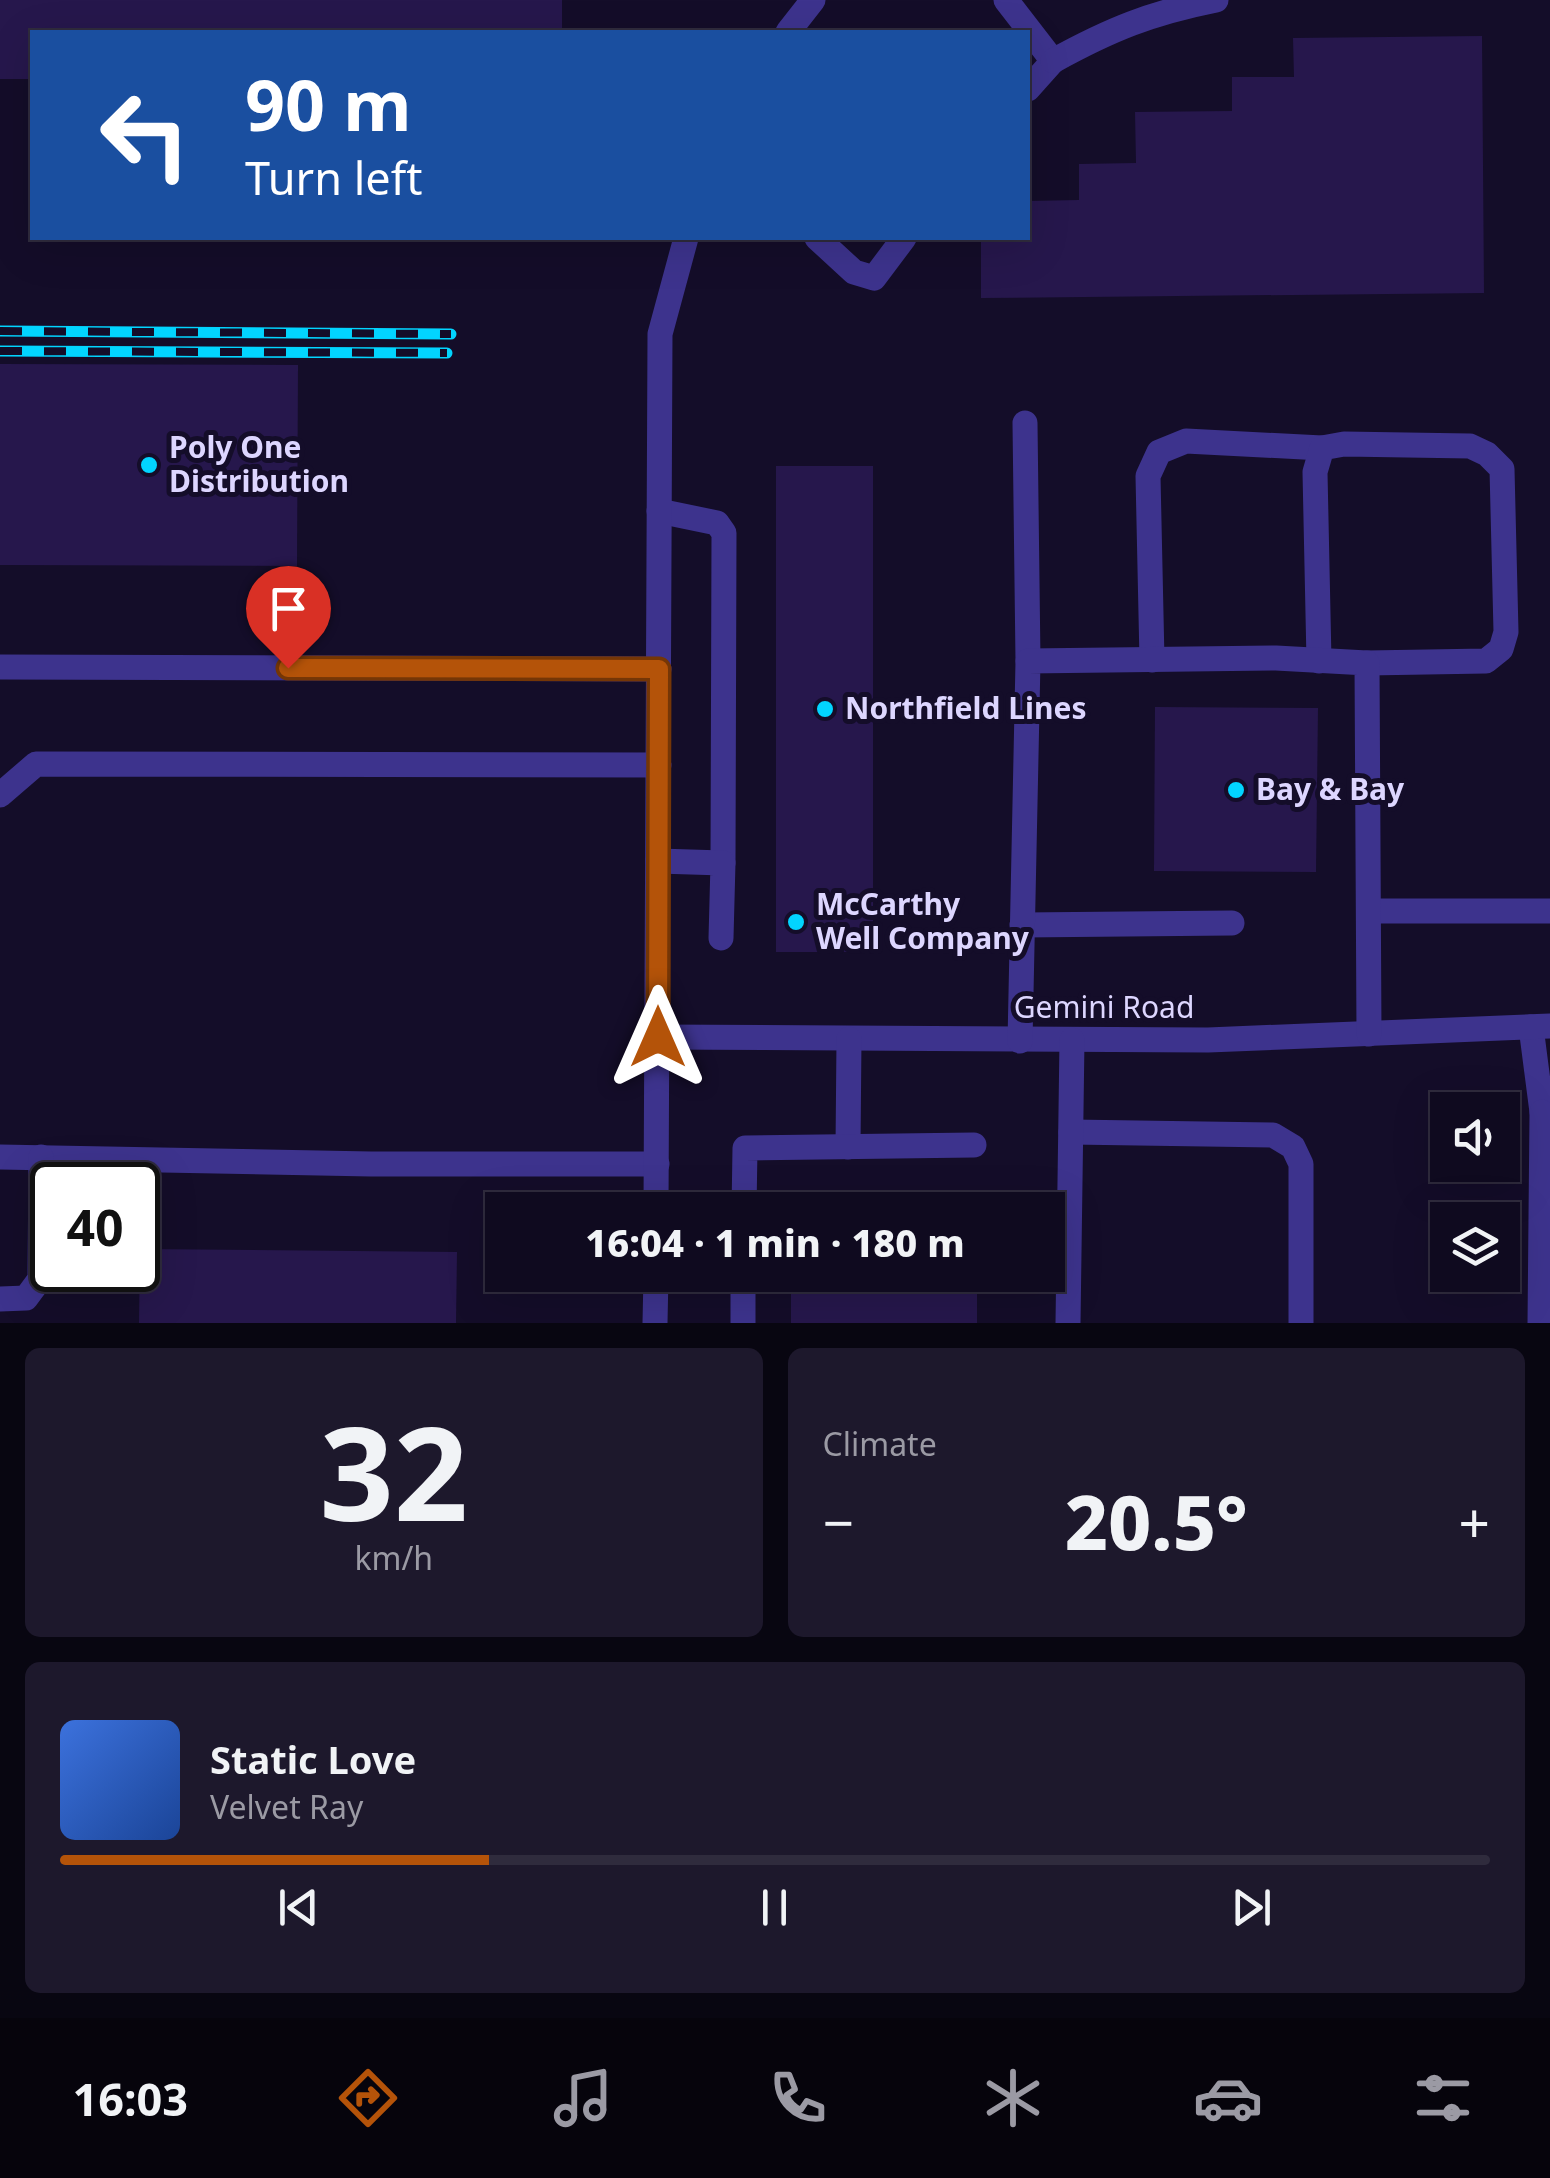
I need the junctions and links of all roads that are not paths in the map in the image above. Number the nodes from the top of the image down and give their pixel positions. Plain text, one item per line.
1 (813, 0) edge
2 (1006, 0) edge
3 (1216, 0) edge
4 (790, 30) edge
5 (1029, 30) edge
6 (1030, 31) edge
7 (1053, 61) junction
8 (1030, 87) edge
9 (685, 240) edge
10 (819, 240) edge
11 (902, 240) edge
12 (1025, 423) dead end
13 (1322, 448) junction
14 (659, 511) junction
15 (1152, 660) junction
16 (1319, 660) junction
17 (1028, 662) junction
18 (1367, 663) junction
19 (0, 667) edge
20 (659, 669) junction
21 (659, 764) junction
22 (0, 794) edge
23 (658, 861) junction
24 (723, 862) junction
25 (1368, 910) junction
26 (1550, 911) edge
27 (1232, 923) dead end
28 (1022, 925) junction
29 (722, 938) dead end
30 (1540, 1026) edge
31 (1369, 1034) junction
32 (658, 1037) junction
33 (849, 1039) junction
34 (1072, 1040) junction
35 (1020, 1041) junction
36 (1546, 1111) edge
37 (1071, 1132) junction
38 (974, 1145) dead end
39 (848, 1147) junction
40 (0, 1157) edge
41 (41, 1157) junction
42 (657, 1164) junction
43 (656, 1192) edge
44 (744, 1192) edge
45 (656, 1292) edge
46 (744, 1292) edge
47 (0, 1299) edge
48 (655, 1323) edge
49 (743, 1323) edge
50 (1068, 1323) edge
51 (1300, 1323) edge
52 (1540, 1323) edge

1 - 4 street
2 - 5 street
3 - 7 street
6 - 7 street
7 - 8 street
9 - 14 street
10 - 11 street
12 - 17 street
13 - 15 street
13 - 16 street
13 - 18 street
14 - 20 street
14 - 24 street
15 - 16 street
15 - 17 street
16 - 18 street
17 - 28 street
18 - 25 street
19 - 20 street
20 - 21 street
21 - 22 street
21 - 23 street
23 - 24 street
23 - 32 street
24 - 29 street
25 - 26 street
25 - 31 street
27 - 28 street
28 - 35 street
30 - 31 street, Gemini Road
30 - 36 street
31 - 34 street, Gemini Road
32 - 33 street, Gemini Road
32 - 42 street
33 - 35 street, Gemini Road
33 - 39 street
34 - 35 street, Gemini Road
34 - 37 street
36 - 52 street
37 - 50 street
37 - 51 street
38 - 39 street
39 - 44 street
40 - 41 street
41 - 42 street
41 - 47 street
42 - 43 street
45 - 48 street
46 - 49 street

